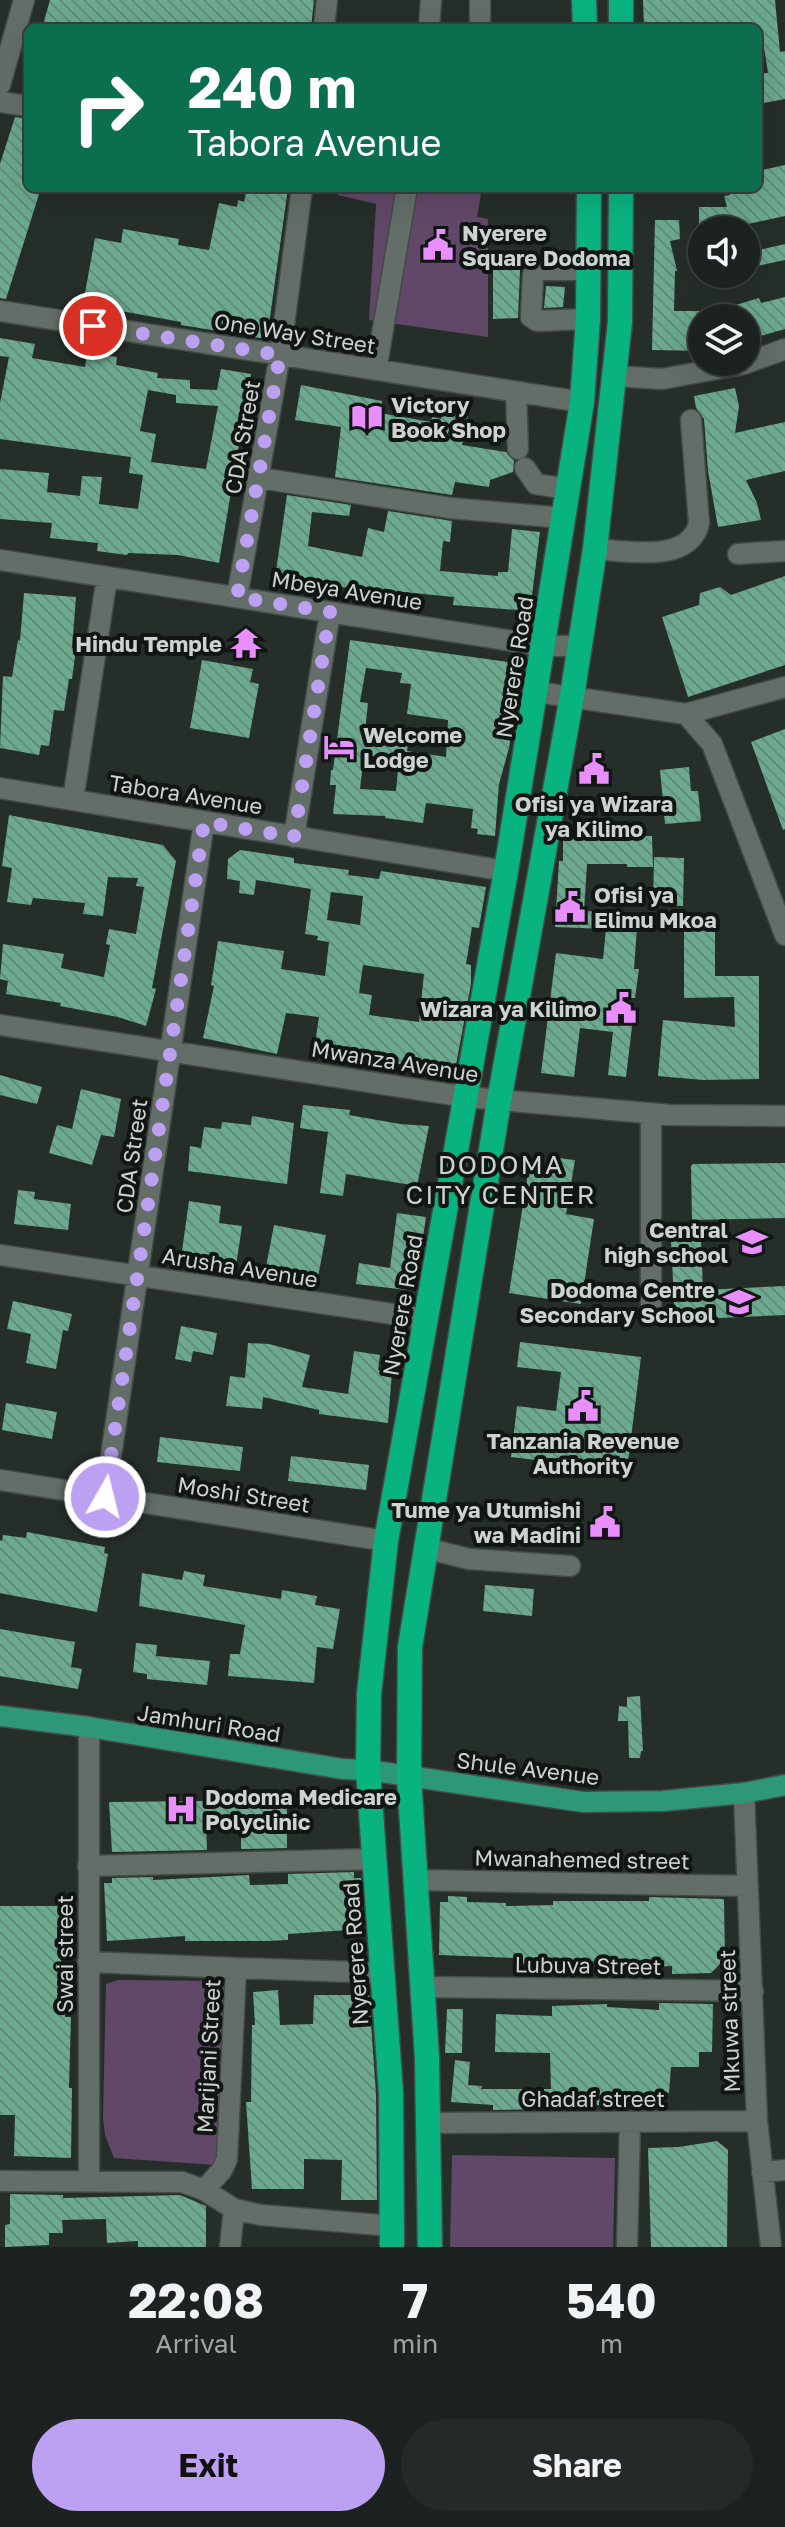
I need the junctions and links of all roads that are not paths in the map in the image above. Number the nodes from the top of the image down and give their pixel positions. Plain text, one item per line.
1 (24, 0) edge
2 (327, 0) edge
3 (431, 0) edge
4 (480, 0) edge
5 (584, 0) edge
6 (621, 0) edge
7 (324, 24) edge
8 (429, 24) edge
9 (480, 24) edge
10 (585, 24) edge
11 (621, 24) edge
12 (0, 85) edge
13 (0, 102) edge
14 (24, 105) edge
15 (301, 192) edge
16 (406, 192) edge
17 (589, 192) edge
18 (621, 192) edge
19 (589, 270) junction
20 (0, 311) edge
21 (588, 319) junction
22 (785, 349) edge
23 (280, 355) junction
24 (376, 370) junction
25 (614, 376) junction
26 (516, 392) junction
27 (582, 402) junction
28 (691, 420) dead end
29 (260, 478) junction
30 (568, 489) junction
31 (564, 518) junction
32 (595, 549) junction
33 (785, 551) edge
34 (738, 554) dead end
35 (0, 560) edge
36 (107, 577) junction
37 (237, 597) junction
38 (330, 612) junction
39 (544, 646) junction
40 (580, 646) junction
41 (785, 687) edge
42 (537, 692) junction
43 (572, 696) junction
44 (686, 714) junction
45 (0, 788) edge
46 (73, 800) junction
47 (204, 822) junction
48 (294, 837) junction
49 (506, 871) junction
50 (785, 935) edge
51 (0, 1025) edge
52 (170, 1051) junction
53 (466, 1097) junction
54 (499, 1101) junction
55 (651, 1114) junction
56 (785, 1116) edge
57 (0, 1255) edge
58 (138, 1276) junction
59 (651, 1307) dead end
60 (426, 1319) junction
61 (0, 1480) edge
62 (105, 1497) junction
63 (386, 1541) junction
64 (425, 1548) junction
65 (570, 1566) dead end
66 (0, 1716) edge
67 (89, 1727) junction
68 (368, 1770) junction
69 (409, 1777) junction
70 (785, 1785) edge
71 (744, 1793) junction
72 (374, 1859) junction
73 (88, 1866) junction
74 (416, 1880) junction
75 (748, 1886) junction
76 (88, 1962) junction
77 (236, 1968) junction
78 (384, 1973) junction
79 (424, 1987) junction
80 (753, 1991) junction
81 (757, 2121) junction
82 (630, 2122) junction
83 (429, 2123) junction
84 (785, 2170) edge
85 (762, 2172) junction
86 (0, 2181) edge
87 (89, 2181) junction
88 (204, 2190) junction
89 (234, 2209) junction
90 (392, 2237) edge
91 (230, 2247) edge
92 (430, 2247) edge
93 (627, 2247) edge
94 (771, 2247) edge

1 - 12 street
2 - 7 street
3 - 8 street
4 - 9 street
5 - 10 highway
6 - 11 highway
13 - 14 street
15 - 23 street, CDA Street
16 - 24 street
17 - 19 highway, Nyerere Road
18 - 25 highway
19 - 21 highway, Nyerere Road
19 - 21 street
20 - 23 street, One Way Street
21 - 27 highway, Nyerere Road
22 - 25 street
23 - 24 street, One Way Street
23 - 29 street, CDA Street
24 - 26 street, One Way Street
25 - 32 highway
26 - 27 street, One Way Street
26 - 30 street
27 - 30 highway, Nyerere Road
28 - 32 street
29 - 31 street
29 - 37 street, CDA Street
30 - 31 highway, Nyerere Road
31 - 39 highway, Nyerere Road
32 - 40 highway
33 - 34 street
35 - 36 street, Mbeya Avenue
36 - 37 street, Mbeya Avenue
36 - 46 street
37 - 38 street, Mbeya Avenue
38 - 39 street, Mbeya Avenue
38 - 48 street
39 - 40 street, Mbeya Avenue
39 - 42 highway, Nyerere Road
40 - 43 highway
41 - 44 street
42 - 43 street
42 - 49 highway, Nyerere Road
43 - 44 street
43 - 54 highway
44 - 50 street
45 - 46 street, Tabora Avenue
46 - 47 street, Tabora Avenue
47 - 48 street, Tabora Avenue
47 - 52 street, CDA Street
48 - 49 street, Tabora Avenue
49 - 53 highway, Nyerere Road
51 - 52 street, Mwanza Avenue
52 - 53 street, Mwanza Avenue
52 - 58 street, CDA Street
53 - 54 street, Mwanza Avenue
53 - 60 highway, Nyerere Road
54 - 55 street, Mwanza Avenue
54 - 64 highway
55 - 56 street, Mwanza Avenue
55 - 59 street
57 - 58 street, Arusha Avenue
58 - 60 street, Arusha Avenue
58 - 62 street, CDA Street
60 - 63 highway, Nyerere Road
61 - 62 street, Moshi Street
62 - 63 street, Moshi Street
63 - 68 highway, Nyerere Road
64 - 65 street
64 - 69 highway
66 - 67 main road, Jamhuri Road
67 - 68 main road, Jamhuri Road
67 - 73 street, Swai street
68 - 69 main road, Jamhuri Road
68 - 72 highway, Nyerere Road
69 - 71 main road, Shule Avenue
69 - 74 highway
70 - 71 main road, Shule Avenue
71 - 75 street, Mkuwa street
72 - 73 street
72 - 78 highway, Nyerere Road
73 - 76 street, Swai street
74 - 75 street, Mwanahemed street
74 - 79 highway
75 - 80 street, Mkuwa street
76 - 77 street
76 - 87 street, Swai street
77 - 78 street, Marijani Street
77 - 88 street, Marijani Street
78 - 90 highway, Nyerere Road
79 - 80 street, Lubuva Street
79 - 83 highway
80 - 81 street, Mkuwa street
81 - 82 street, Ghadaf street
81 - 85 street, Mkuwa street
82 - 83 street, Ghadaf street
82 - 93 street
83 - 92 highway
84 - 85 street
85 - 94 street, Mkuwa street
86 - 87 street
87 - 88 street
88 - 89 street
89 - 90 street
89 - 91 street

